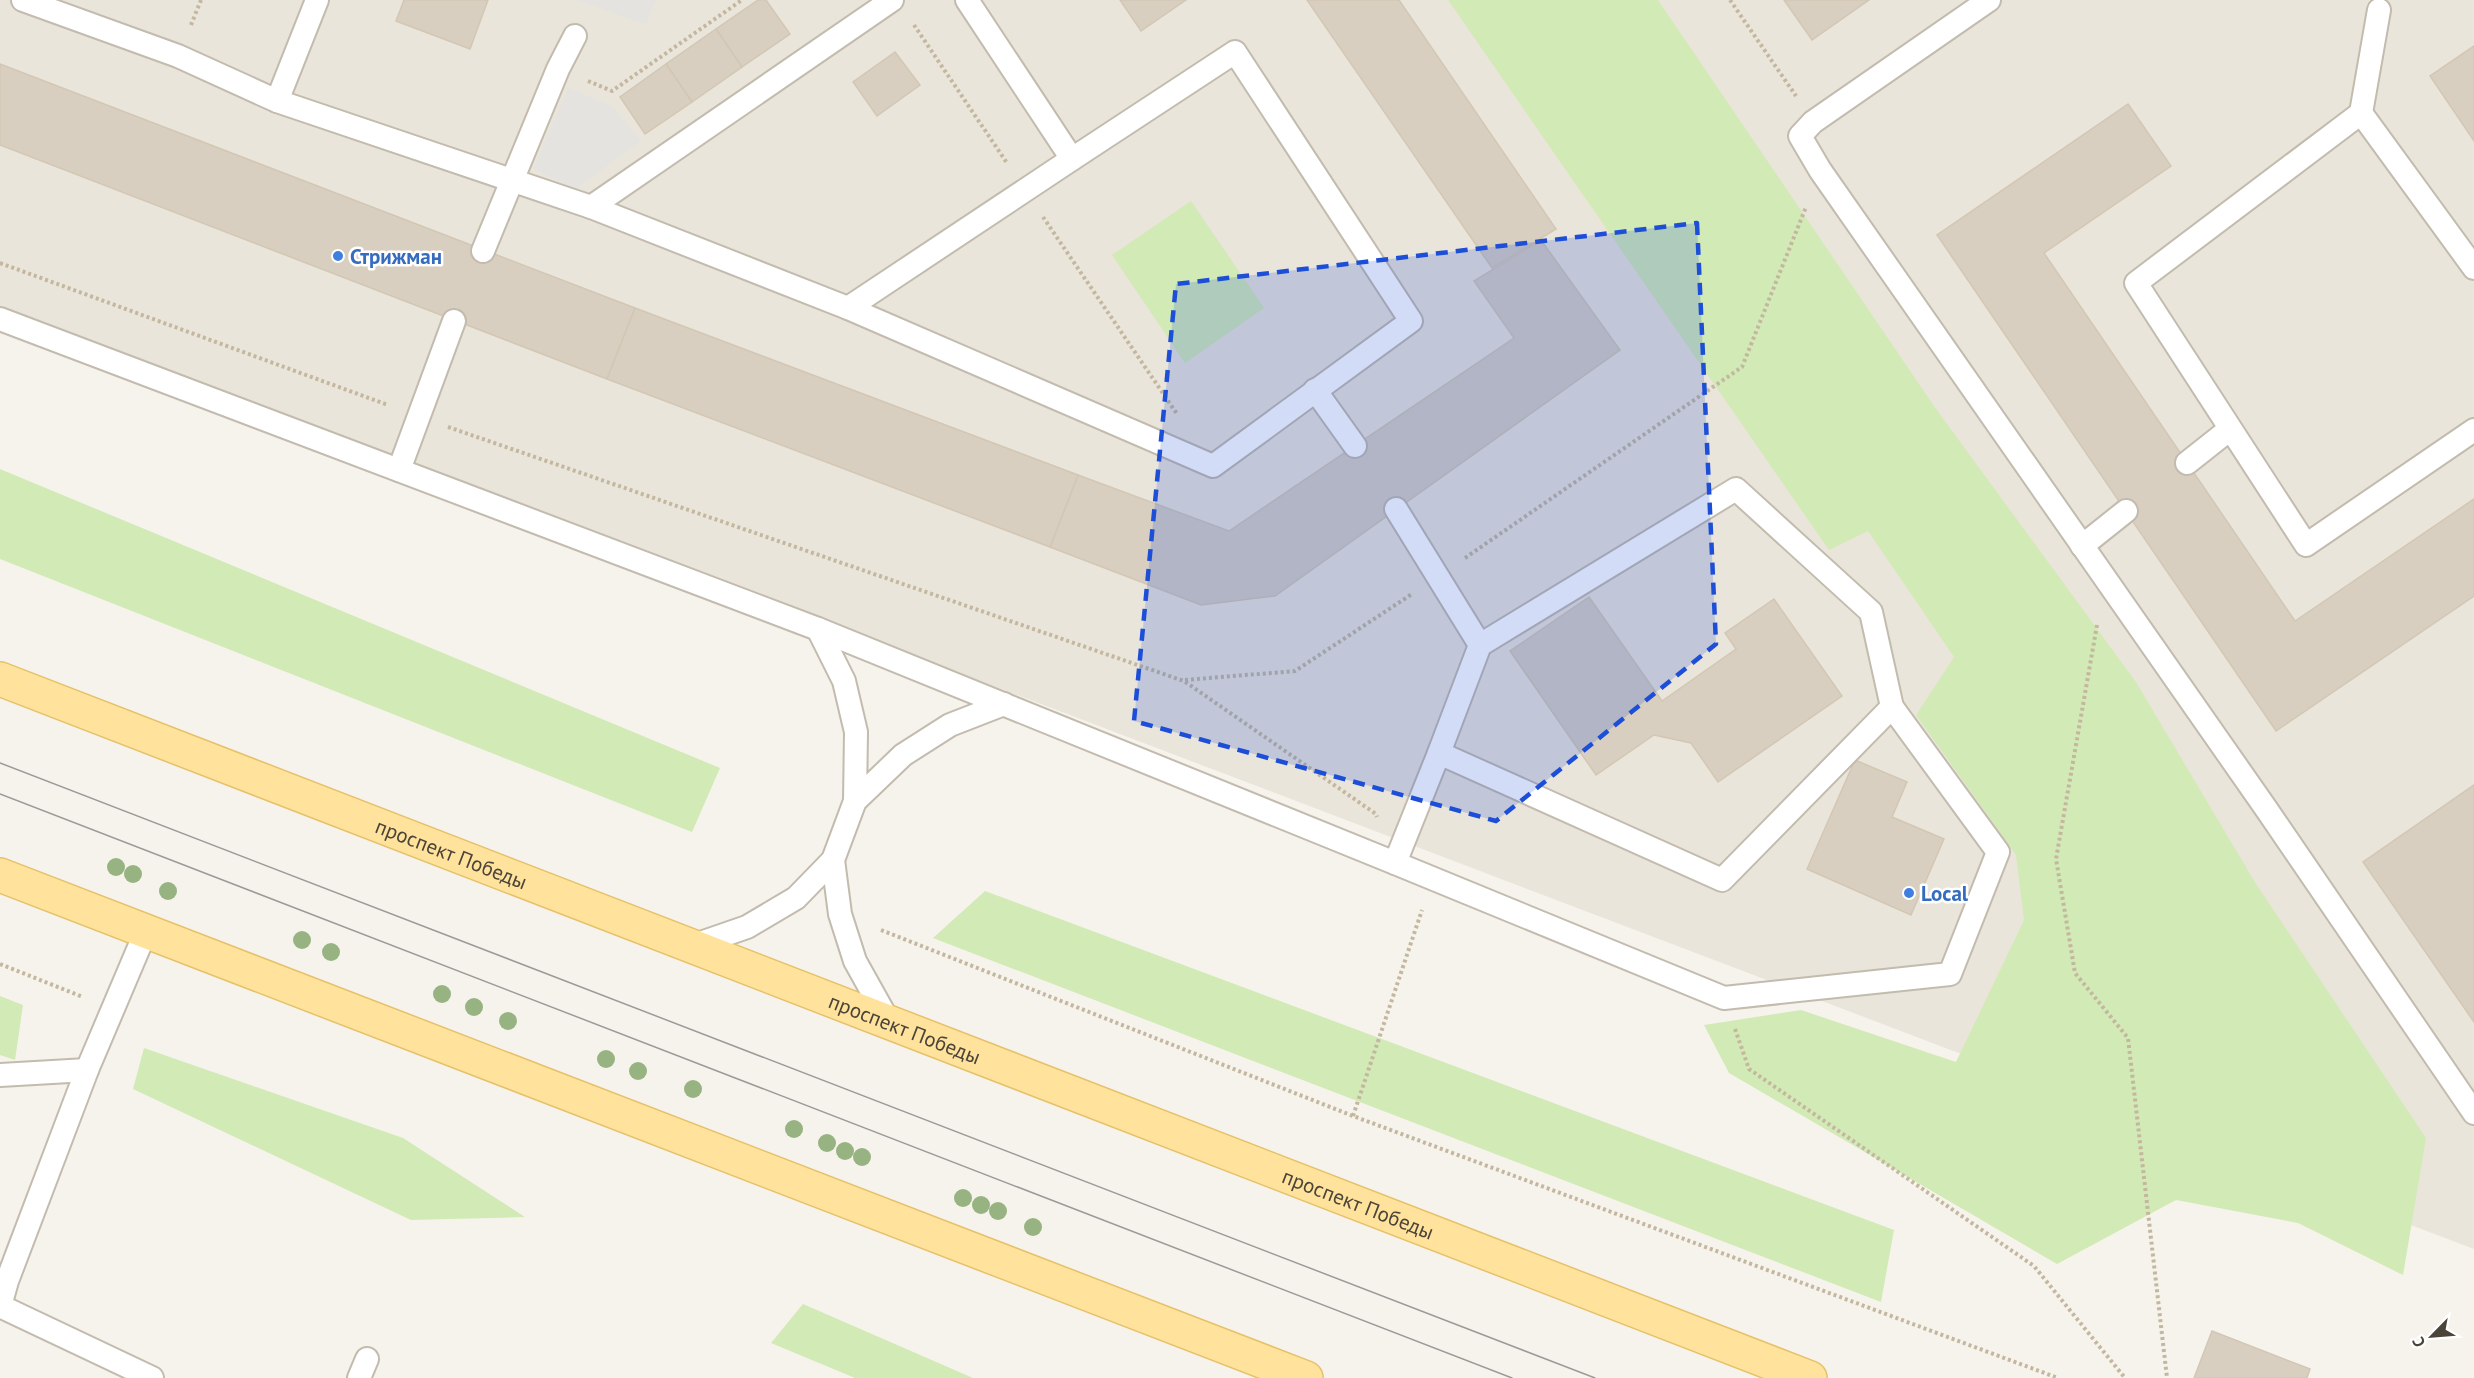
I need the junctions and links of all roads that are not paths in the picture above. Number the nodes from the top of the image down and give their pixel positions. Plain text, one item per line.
1 (23, 0) edge
2 (317, 0) edge
3 (892, 0) edge
4 (967, 0) edge
5 (1989, 0) edge
6 (2381, 3) edge
7 (575, 36) dead end
8 (277, 101) junction
9 (2361, 113) junction
10 (1072, 159) junction
11 (513, 181) junction
12 (591, 207) junction
13 (483, 251) dead end
14 (2474, 268) edge
15 (848, 308) junction
16 (0, 319) edge
17 (454, 321) dead end
18 (1315, 390) junction
19 (2230, 429) junction
20 (2474, 430) edge
21 (1355, 446) dead end
22 (2187, 463) dead end
23 (399, 470) junction
24 (1396, 510) dead end
25 (2126, 511) dead end
26 (2082, 546) junction
27 (818, 629) junction
28 (1480, 645) junction
29 (0, 679) edge
30 (1005, 704) junction
31 (1892, 707) junction
32 (1439, 753) junction
33 (855, 801) junction
34 (833, 860) junction
35 (1395, 862) junction
36 (0, 875) edge
37 (146, 931) junction
38 (692, 946) junction
39 (889, 1022) junction
40 (87, 1070) junction
41 (0, 1075) edge
42 (2474, 1113) edge
43 (4, 1281) edge
44 (0, 1306) edge
45 (152, 1378) edge
46 (1306, 1378) edge
47 (1810, 1378) edge

1 - 8 lane
2 - 8 lane
3 - 12 lane
4 - 10 lane
5 - 26 lane
6 - 9 lane
7 - 11 lane
8 - 11 lane
9 - 14 lane
9 - 19 lane
10 - 15 lane
10 - 18 lane
11 - 12 lane
11 - 13 lane
12 - 15 lane
15 - 18 lane
16 - 23 lane
17 - 23 lane
18 - 21 lane
19 - 20 lane
19 - 22 lane
23 - 27 lane
24 - 28 lane
25 - 26 lane
26 - 42 lane
27 - 30 lane
27 - 33 lane
28 - 31 lane
28 - 32 lane
29 - 38 main road, проспект Победы
30 - 33 lane
30 - 35 lane
31 - 32 lane
31 - 35 lane
32 - 35 lane
33 - 34 lane
34 - 38 lane
34 - 39 lane
36 - 37 main road
37 - 40 lane
37 - 46 main road
38 - 39 main road, проспект Победы
39 - 47 main road, проспект Победы
40 - 41 lane
40 - 43 lane
43 - 44 lane
44 - 45 lane

